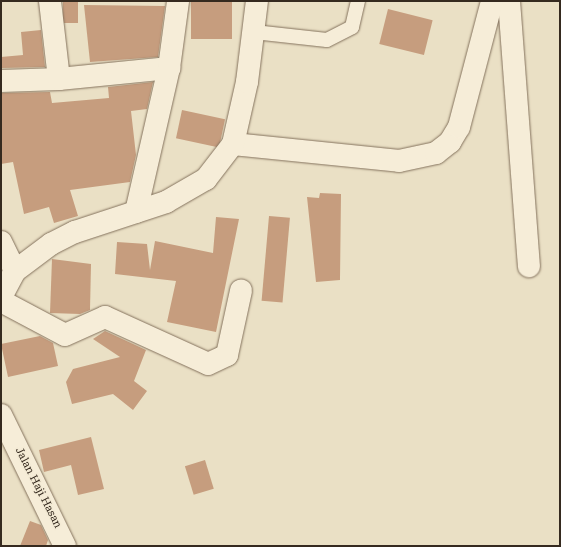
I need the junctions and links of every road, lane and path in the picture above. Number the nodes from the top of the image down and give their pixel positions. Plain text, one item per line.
1 (50, 1) edge
2 (178, 1) edge
3 (257, 1) edge
4 (358, 1) edge
5 (492, 1) edge
6 (509, 1) edge
7 (254, 32) junction
8 (169, 68) junction
9 (59, 79) junction
10 (1, 81) edge
11 (233, 144) junction
12 (136, 212) junction
13 (1, 242) edge
14 (529, 266) dead end
15 (15, 271) junction
16 (241, 291) dead end
17 (1, 297) edge
18 (1, 301) edge
19 (3, 425) edge
20 (65, 546) edge

1 - 9 street
2 - 8 street
3 - 7 street
4 - 7 lane
5 - 11 street
6 - 14 street
7 - 11 street
8 - 9 street
8 - 12 street
9 - 10 street
11 - 12 street
12 - 15 street
13 - 15 street
15 - 17 street
16 - 18 street
19 - 20 street, Jalan Haji Hasan

